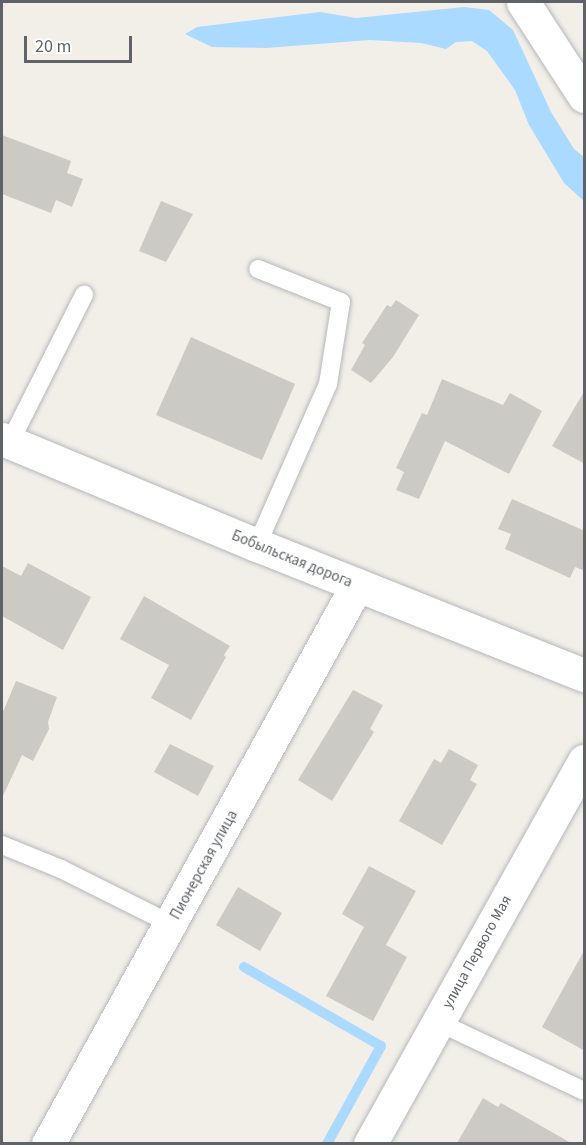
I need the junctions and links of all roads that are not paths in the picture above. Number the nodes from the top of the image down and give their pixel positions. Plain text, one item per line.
1 (523, 2) edge
2 (585, 96) edge
3 (258, 269) dead end
4 (84, 295) dead end
5 (6, 441) edge
6 (257, 545) junction
7 (357, 585) junction
8 (585, 675) edge
9 (585, 761) edge
10 (2, 845) edge
11 (171, 924) junction
12 (438, 1022) junction
13 (585, 1092) edge
14 (48, 1143) edge
15 (370, 1143) edge

1 - 2 street
3 - 6 lane
4 - 5 lane
5 - 6 street, Бобыльская дорога
6 - 7 street, Бобыльская дорога
7 - 8 street, Бобыльская дорога
7 - 11 street, Пионерская улица
9 - 12 street, улица Первого Мая
10 - 11 lane
11 - 14 street, Пионерская улица
12 - 13 lane
12 - 15 street, улица Первого Мая

